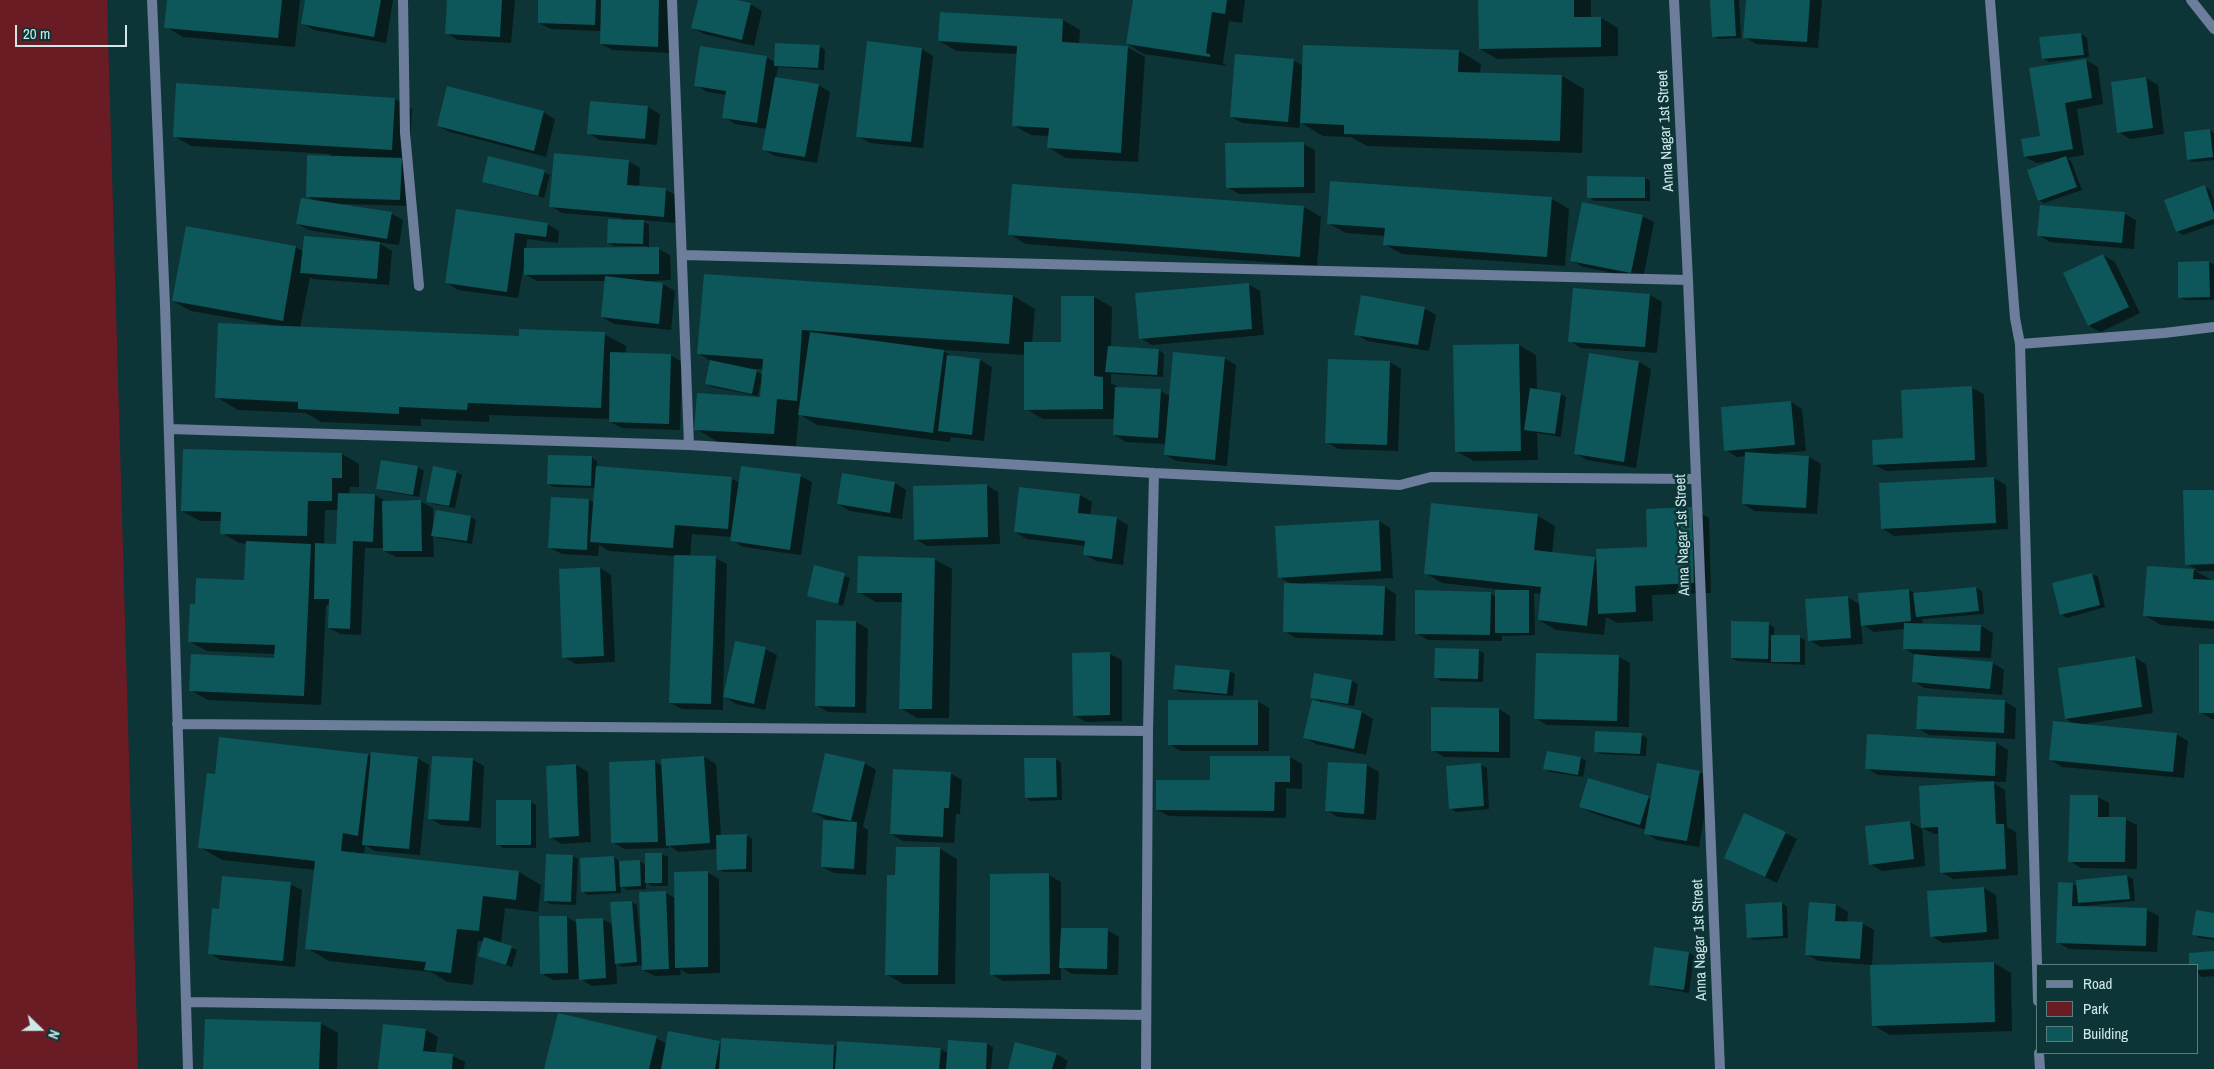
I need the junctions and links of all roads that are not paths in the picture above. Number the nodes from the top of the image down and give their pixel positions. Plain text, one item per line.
1 (152, 0) edge
2 (403, 0) edge
3 (672, 0) edge
4 (1674, 0) edge
5 (1990, 0) edge
6 (2191, 0) edge
7 (2214, 30) edge
8 (683, 255) junction
9 (1688, 280) junction
10 (419, 286) dead end
11 (2214, 327) edge
12 (2020, 344) junction
13 (169, 429) junction
14 (689, 445) junction
15 (1154, 473) junction
16 (1696, 479) junction
17 (177, 724) junction
18 (1148, 731) junction
19 (2037, 964) edge
20 (186, 1002) junction
21 (1146, 1015) junction
22 (2039, 1054) edge
23 (188, 1069) edge
24 (1146, 1069) edge
25 (1720, 1069) edge
26 (2040, 1069) edge

1 - 13 street
2 - 10 street
3 - 8 street
4 - 9 street, Anna Nagar 1st Street
5 - 12 street
6 - 7 street
8 - 9 street
8 - 14 street
9 - 16 street, Anna Nagar 1st Street
11 - 12 street
12 - 19 street
13 - 14 street
13 - 17 street
14 - 15 street
15 - 16 street
15 - 18 street
16 - 25 street, Anna Nagar 1st Street
17 - 18 street
17 - 20 street
18 - 21 street
20 - 21 street
20 - 23 street
21 - 24 street
22 - 26 street

